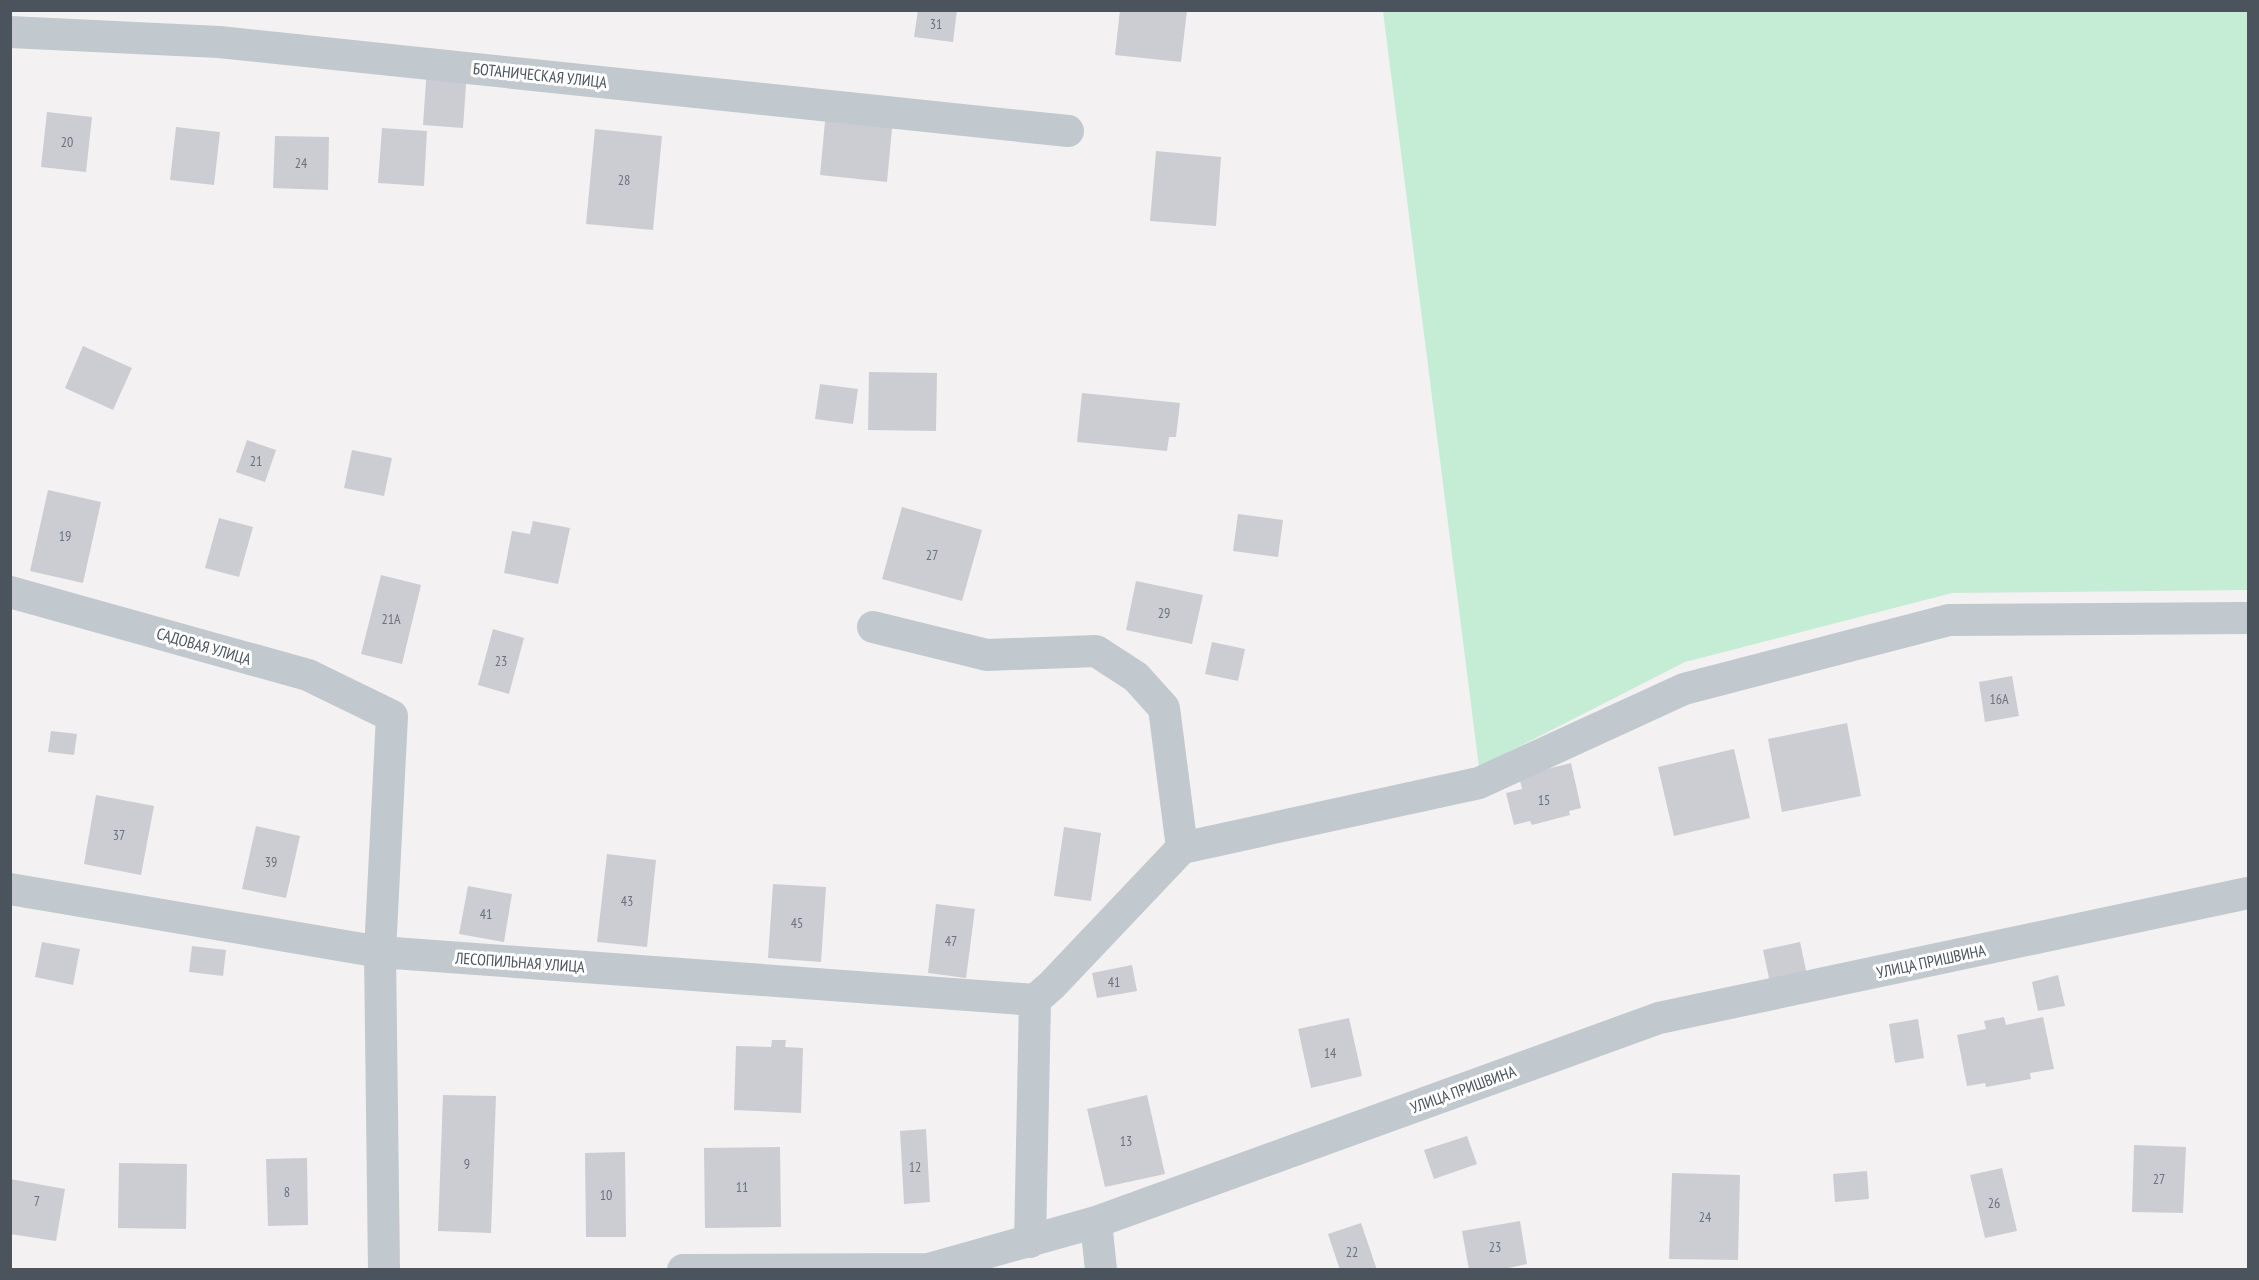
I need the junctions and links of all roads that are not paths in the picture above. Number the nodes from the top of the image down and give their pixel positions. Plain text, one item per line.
1 (10, 32) edge
2 (1068, 131) dead end
3 (10, 592) edge
4 (2248, 618) edge
5 (873, 627) dead end
6 (1182, 848) junction
7 (10, 889) edge
8 (2248, 893) edge
9 (380, 952) junction
10 (1035, 999) junction
11 (1096, 1222) junction
12 (1030, 1242) junction
13 (384, 1269) edge
14 (683, 1269) edge
15 (1101, 1269) edge

1 - 2 street, БОТАНИЧЕСКАЯ УЛИЦА
3 - 9 street, САДОВАЯ УЛИЦА
4 - 6 street
5 - 6 street
6 - 10 street
7 - 9 street, ЛЕСОПИЛЬНАЯ УЛИЦА
8 - 11 street, УЛИЦА ПРИШВИНА
9 - 10 street, ЛЕСОПИЛЬНАЯ УЛИЦА
9 - 13 street
10 - 12 street
11 - 12 street, УЛИЦА ПРИШВИНА
11 - 15 street
12 - 14 street, УЛИЦА ПРИШВИНА

